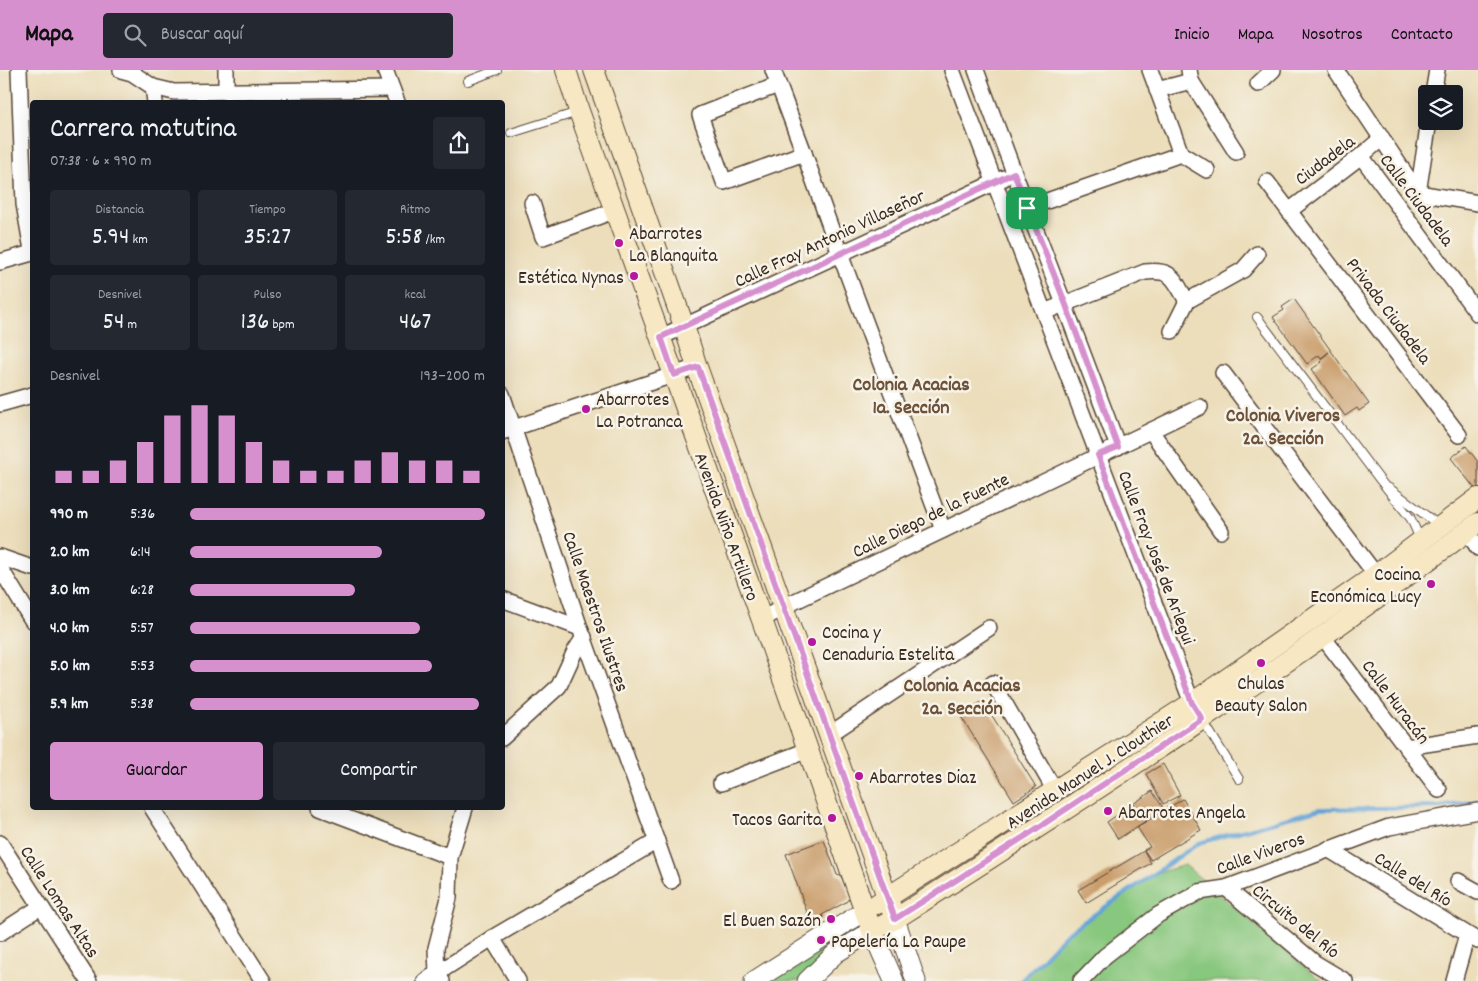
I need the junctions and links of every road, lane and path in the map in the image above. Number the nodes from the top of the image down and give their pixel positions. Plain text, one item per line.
1 (19, 70) edge
2 (121, 70) edge
3 (226, 70) edge
4 (385, 70) edge
5 (497, 70) edge
6 (566, 70) edge
7 (594, 70) edge
8 (772, 70) edge
9 (952, 70) edge
10 (976, 70) edge
11 (1150, 70) edge
12 (1273, 70) edge
13 (1336, 70) edge
14 (1437, 70) edge
15 (1190, 76) edge
16 (468, 81) dead end
17 (1258, 84) dead end
18 (778, 85) junction
19 (1435, 85) edge
20 (152, 87) junction
21 (1157, 90) junction
22 (226, 92) junction
23 (394, 96) edge
24 (155, 100) edge
25 (579, 111) junction
26 (1428, 130) edge
27 (511, 133) dead end
28 (1382, 138) junction
29 (1236, 152) dead end
30 (804, 153) junction
31 (1181, 154) junction
32 (1361, 156) junction
33 (1207, 170) dead end
34 (1014, 173) junction
35 (995, 182) junction
36 (1267, 182) dead end
37 (1418, 193) junction
38 (1478, 202) edge
39 (532, 203) dead end
40 (1027, 208) junction
41 (616, 210) junction
42 (1289, 210) junction
43 (30, 240) edge
44 (30, 253) edge
45 (840, 254) junction
46 (1257, 254) dead end
47 (0, 262) edge
48 (1188, 301) junction
49 (1066, 305) junction
50 (1044, 312) junction
51 (1478, 314) edge
52 (1257, 317) dead end
53 (684, 326) junction
54 (1172, 331) dead end
55 (661, 337) junction
56 (698, 367) junction
57 (1223, 373) dead end
58 (674, 375) junction
59 (30, 396) edge
60 (0, 404) edge
61 (1200, 407) dead end
62 (505, 412) edge
63 (508, 430) edge
64 (1151, 431) junction
65 (1459, 434) dead end
66 (1118, 447) junction
67 (1098, 455) junction
68 (1380, 480) junction
69 (1478, 498) edge
70 (1434, 521) junction
71 (943, 530) junction
72 (1221, 530) dead end
73 (1418, 533) junction
74 (1474, 534) edge
75 (0, 557) edge
76 (30, 567) edge
77 (0, 568) edge
78 (1376, 575) junction
79 (505, 600) edge
80 (783, 607) junction
81 (30, 617) edge
82 (762, 620) junction
83 (989, 628) dead end
84 (582, 633) junction
85 (1322, 637) junction
86 (993, 683) dead end
87 (1197, 711) junction
88 (830, 734) junction
89 (505, 735) edge
90 (1478, 736) edge
91 (1406, 747) junction
92 (808, 750) junction
93 (1239, 779) dead end
94 (722, 783) dead end
95 (1439, 790) dead end
96 (1055, 791) junction
97 (153, 810) edge
98 (325, 810) edge
99 (464, 810) edge
100 (1478, 811) edge
101 (657, 841) junction
102 (0, 843) edge
103 (1328, 849) junction
104 (450, 857) junction
105 (671, 881) dead end
106 (1458, 881) dead end
107 (1226, 888) junction
108 (1478, 892) edge
109 (887, 898) junction
110 (40, 907) junction
111 (864, 911) junction
112 (895, 919) junction
113 (872, 931) junction
114 (0, 933) edge
115 (492, 938) junction
116 (1472, 938) edge
117 (435, 978) edge
118 (257, 979) edge
119 (89, 981) edge
120 (518, 981) edge
121 (754, 981) edge
122 (807, 981) edge
123 (894, 981) edge
124 (916, 981) edge
125 (1081, 981) edge
126 (1345, 981) edge
127 (1454, 981) edge

1 - 43 street
2 - 20 street
3 - 22 street
4 - 23 street
5 - 16 lane
6 - 25 main road, Avenida Niño Artillero
7 - 53 main road, Avenida Niño Artillero
8 - 18 street
9 - 35 street, Calle Fray José de Arlegui
10 - 34 street, Calle Fray José de Arlegui
11 - 21 street
12 - 17 street
13 - 28 street
14 - 19 street
15 - 21 street
15 - 29 street
18 - 30 street
18 - 30 street
20 - 22 street
20 - 24 street
21 - 31 street
22 - 23 street
25 - 27 lane
25 - 41 main road, Avenida Niño Artillero
26 - 37 street
28 - 32 street, Ciudadela
28 - 37 street
30 - 45 street
31 - 33 street
31 - 40 street
32 - 42 street, Ciudadela
32 - 51 street, Calle Ciudadela
34 - 35 street, Calle Fray Antonio Villaseñor
34 - 40 street, Calle Fray José de Arlegui
35 - 45 street, Calle Fray Antonio Villaseñor
35 - 50 street, Calle Fray José de Arlegui
36 - 42 street, Privada Ciudadela
37 - 38 street
39 - 41 street
40 - 49 street, Calle Fray José de Arlegui
41 - 55 main road, Avenida Niño Artillero
42 - 65 street, Privada Ciudadela
44 - 47 street
45 - 53 street, Calle Fray Antonio Villaseñor
45 - 71 street
46 - 48 street
48 - 49 street
48 - 54 street
49 - 50 street
49 - 66 street, Calle Fray José de Arlegui
50 - 67 street, Calle Fray José de Arlegui
52 - 68 lane
53 - 55 street, Calle Fray Antonio Villaseñor
53 - 56 main road, Avenida Niño Artillero
55 - 58 main road, Avenida Niño Artillero
56 - 58 street
56 - 80 main road, Avenida Niño Artillero
57 - 78 street
58 - 63 street
58 - 82 main road, Avenida Niño Artillero
59 - 60 street
61 - 64 street, Calle Diego de la Fuente
62 - 63 street, Calle Maestros Ilustres
63 - 84 street, Calle Maestros Ilustres
64 - 66 street, Calle Diego de la Fuente
64 - 72 street
66 - 67 street, Calle Diego de la Fuente
67 - 71 street, Calle Diego de la Fuente
67 - 87 street, Calle Fray José de Arlegui
68 - 70 lane
68 - 73 lane
69 - 70 main road, Avenida Manuel J. Clouthier
70 - 73 main road, Avenida Manuel J. Clouthier
71 - 80 street, Calle Diego de la Fuente
73 - 78 main road, Avenida Manuel J. Clouthier
74 - 85 main road, Avenida Manuel J. Clouthier
75 - 76 street
77 - 81 street
78 - 87 main road, Avenida Manuel J. Clouthier
79 - 84 street
80 - 82 street, Calle Diego de la Fuente
80 - 88 main road, Avenida Niño Artillero
82 - 92 main road, Avenida Niño Artillero
83 - 88 street
84 - 89 street
84 - 101 street, Calle Maestros Ilustres
85 - 87 main road, Avenida Manuel J. Clouthier
85 - 91 street, Calle Huracán
86 - 96 street
87 - 93 lane
87 - 96 main road, Avenida Manuel J. Clouthier
87 - 112 main road, Avenida Manuel J. Clouthier
88 - 109 main road, Avenida Niño Artillero
90 - 91 street
91 - 95 street, Calle Huracán
92 - 94 street
92 - 111 main road, Avenida Niño Artillero
96 - 109 main road, Avenida Manuel J. Clouthier
97 - 118 street
98 - 104 street
99 - 104 street
100 - 103 street, Calle Viveros
101 - 105 street, Calle Maestros Ilustres
101 - 115 street
102 - 110 street, Calle Lomas Altas
103 - 107 street, Calle Viveros
103 - 116 street, Calle del Río
104 - 117 street
106 - 108 street
107 - 125 street, Calle Viveros
107 - 126 street, Circuito del Río
109 - 111 main road, Avenida Manuel J. Clouthier
109 - 112 main road, Avenida Niño Artillero
110 - 114 street
110 - 119 street, Calle Lomas Altas
111 - 113 main road, Avenida Niño Artillero
111 - 121 street
112 - 113 main road, Avenida Manuel J. Clouthier
112 - 124 street, Avenida Niño Artillero
113 - 122 street
113 - 123 street, Avenida Niño Artillero
115 - 117 street
115 - 120 street
116 - 127 street

